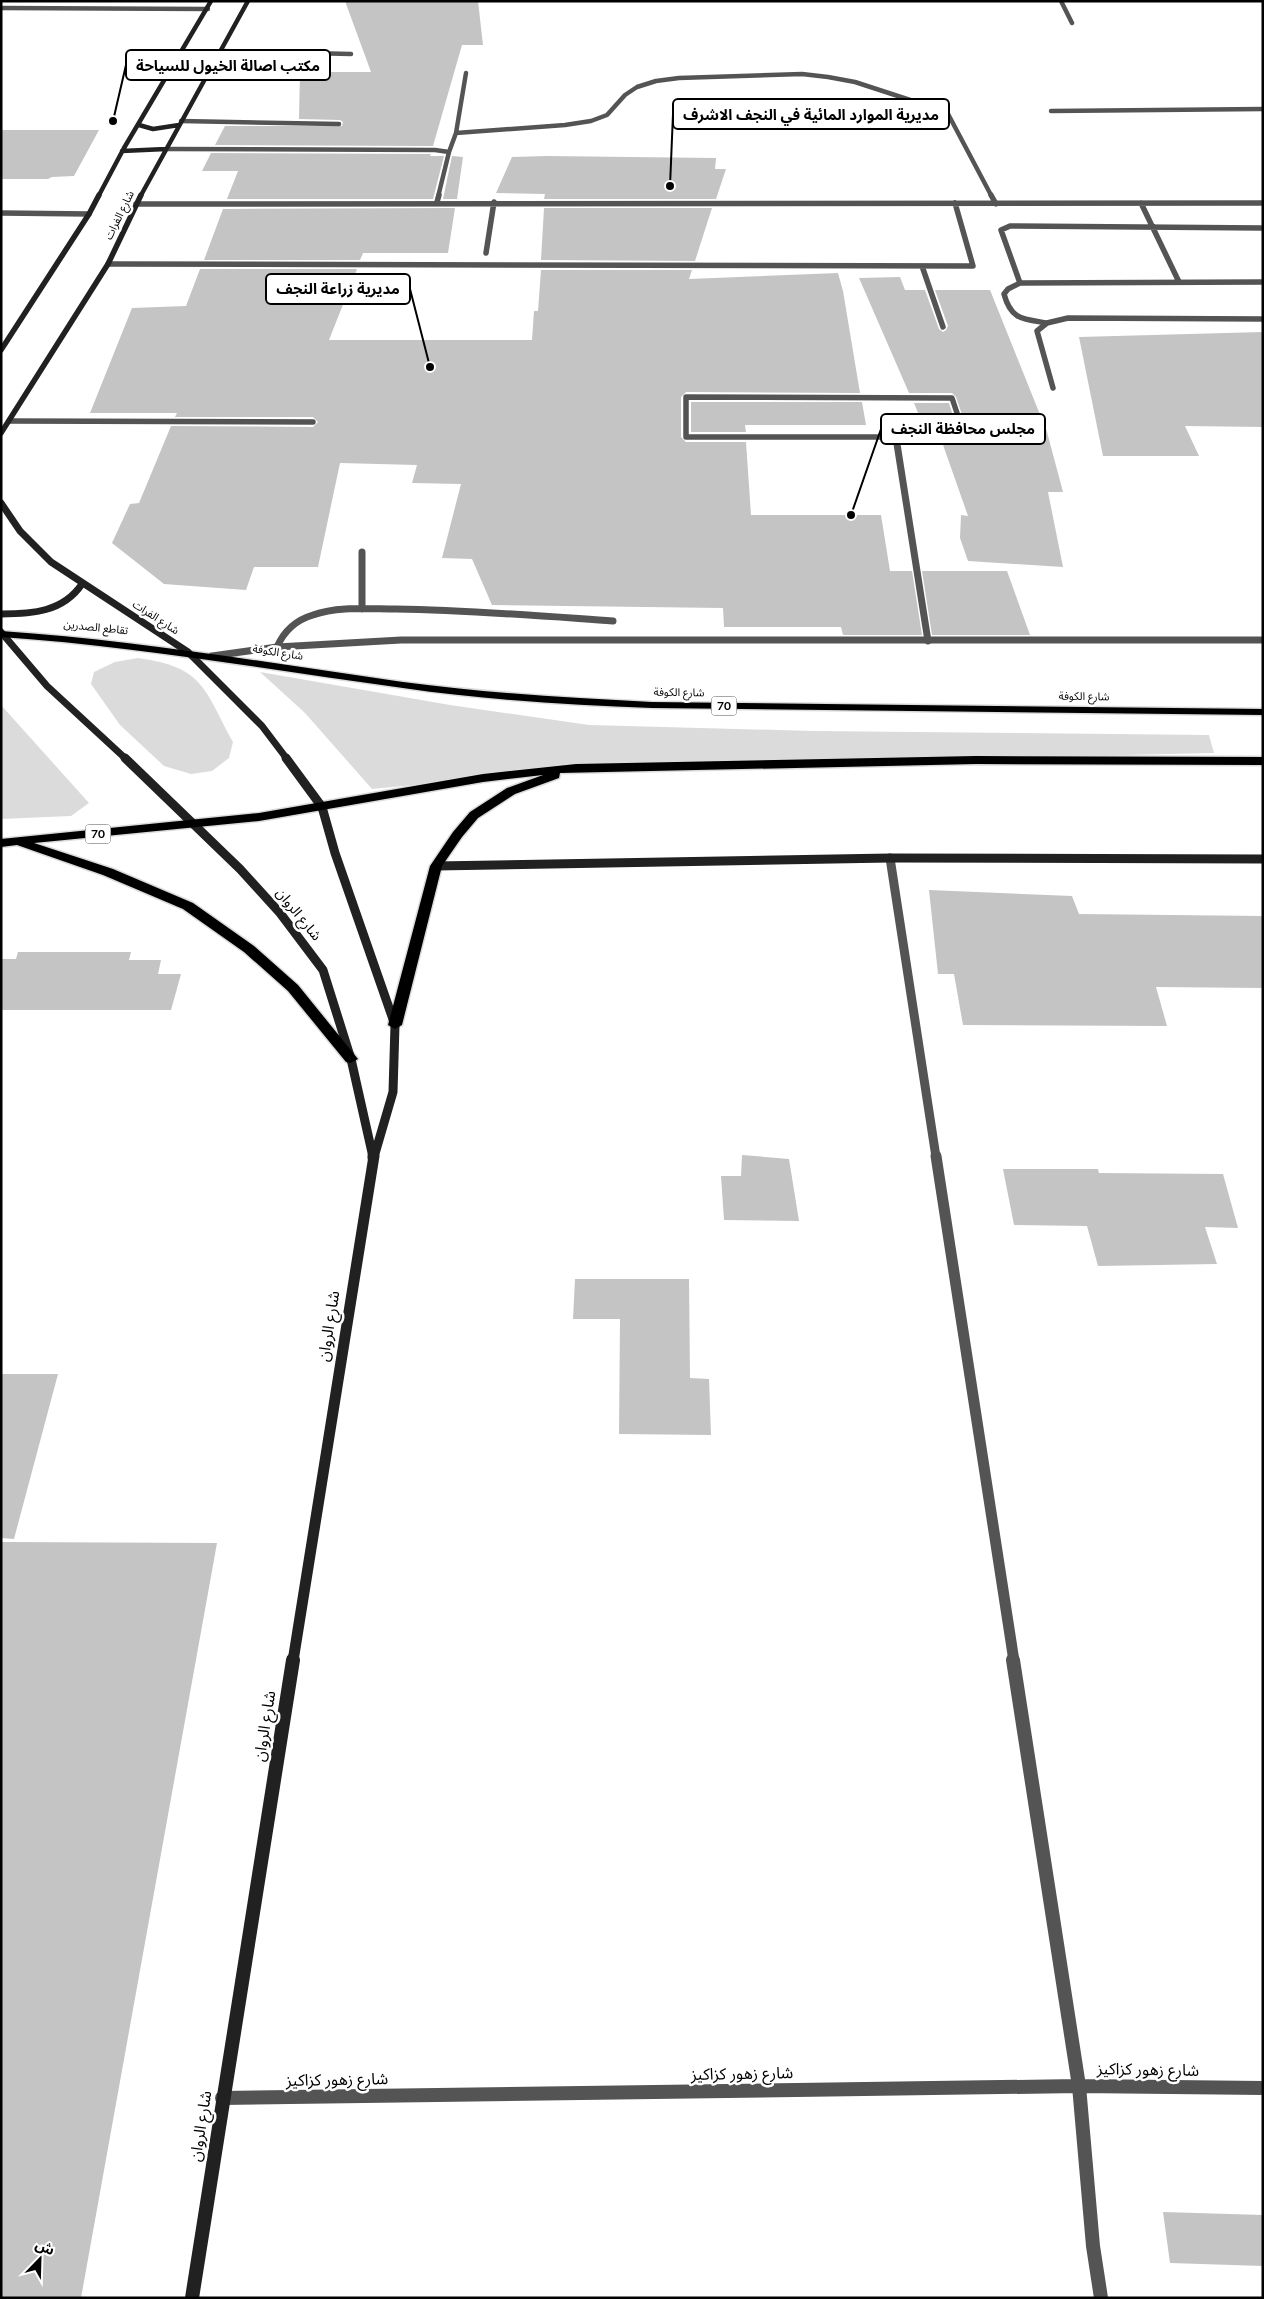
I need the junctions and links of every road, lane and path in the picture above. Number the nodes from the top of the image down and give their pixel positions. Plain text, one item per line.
1 (176, 1) edge
2 (212, 1) edge
3 (248, 1) edge
4 (1061, 1) edge
5 (1, 8) edge
6 (172, 8) junction
7 (208, 9) junction
8 (1072, 23) dead end
9 (220, 51) junction
10 (351, 54) dead end
11 (466, 73) dead end
12 (1263, 109) edge
13 (1051, 111) dead end
14 (180, 123) junction
15 (339, 124) dead end
16 (139, 125) junction
17 (456, 133) junction
18 (166, 149) junction
19 (122, 151) junction
20 (449, 152) junction
21 (437, 202) junction
22 (494, 202) junction
23 (955, 203) junction
24 (1263, 203) edge
25 (136, 204) junction
26 (996, 204) junction
27 (1141, 204) junction
28 (1, 213) edge
29 (89, 214) junction
30 (1152, 227) junction
31 (1263, 228) edge
32 (486, 253) dead end
33 (108, 264) junction
34 (922, 266) junction
35 (1179, 282) junction
36 (1263, 282) edge
37 (1020, 283) junction
38 (1263, 319) edge
39 (1047, 323) junction
40 (942, 327) dead end
41 (1, 350) edge
42 (1053, 388) dead end
43 (10, 421) junction
44 (313, 422) dead end
45 (1, 433) edge
46 (896, 437) junction
47 (1, 503) edge
48 (362, 552) dead end
49 (82, 584) junction
50 (362, 609) junction
51 (1, 614) edge
52 (614, 621) dead end
53 (2, 634) edge
54 (1263, 640) edge
55 (928, 641) junction
56 (277, 647) junction
57 (188, 652) junction
58 (212, 656) junction
59 (1263, 712) edge
60 (1263, 761) edge
61 (576, 768) junction
62 (322, 808) junction
63 (195, 824) junction
64 (17, 842) junction
65 (1, 843) edge
66 (890, 858) junction
67 (1263, 859) edge
68 (436, 866) junction
69 (395, 1025) junction
70 (351, 1059) junction
71 (373, 1159) junction
72 (1079, 2086) junction
73 (1263, 2088) edge
74 (222, 2098) junction
75 (192, 2298) edge
76 (1101, 2298) edge

1 - 6 street
2 - 7 main road, شارع الفرات
3 - 9 main road, شارع الفرات
4 - 8 street
5 - 6 street
6 - 7 street
7 - 16 main road, شارع الفرات
9 - 10 street
9 - 14 main road, شارع الفرات
11 - 17 street
12 - 13 street
14 - 15 street
14 - 16 main road
14 - 18 main road, شارع الفرات
16 - 19 main road, شارع الفرات
17 - 20 street
17 - 26 street
18 - 19 main road
18 - 20 street
18 - 25 main road, شارع الفرات
19 - 29 main road, شارع الفرات
20 - 21 street
21 - 22 street
21 - 25 street
22 - 23 street
22 - 32 street
23 - 26 street
23 - 34 street
24 - 27 street
25 - 33 main road, شارع الفرات
26 - 27 street
27 - 30 street
28 - 29 street
29 - 41 main road, شارع الفرات
30 - 31 street
30 - 35 street
30 - 37 street
33 - 34 street
33 - 43 main road, شارع الفرات
34 - 40 street
35 - 36 street
35 - 37 street
37 - 39 street
38 - 39 street
39 - 42 street
43 - 44 street
43 - 45 main road, شارع الفرات
46 - 46 street
46 - 55 street
47 - 49 main road, شارع الفرات
48 - 50 street
49 - 51 main road
49 - 57 main road, شارع الفرات
50 - 52 street
50 - 56 street
53 - 57 highway, تقاطع الصدرين / 70
53 - 63 main road, شارع الروان
54 - 55 street
55 - 56 street
56 - 58 street
57 - 58 highway, شارع الكوفة / 70
57 - 62 main road, شارع الفرات
58 - 59 highway, شارع الكوفة / 70
60 - 61 highway, 70
61 - 62 highway, 70
61 - 68 highway
62 - 63 highway, 70
62 - 69 main road, شارع الروان
63 - 64 highway, 70
63 - 70 main road, شارع الروان
64 - 65 highway, 70
64 - 70 highway
66 - 67 main road
66 - 68 main road
66 - 72 street
68 - 69 highway
69 - 71 main road, شارع الروان
70 - 71 main road, شارع الروان
71 - 74 main road, شارع الروان
72 - 73 street, شارع زهور كزاكيز
72 - 74 street, شارع زهور كزاكيز
72 - 76 street
74 - 75 main road, شارع الروان

